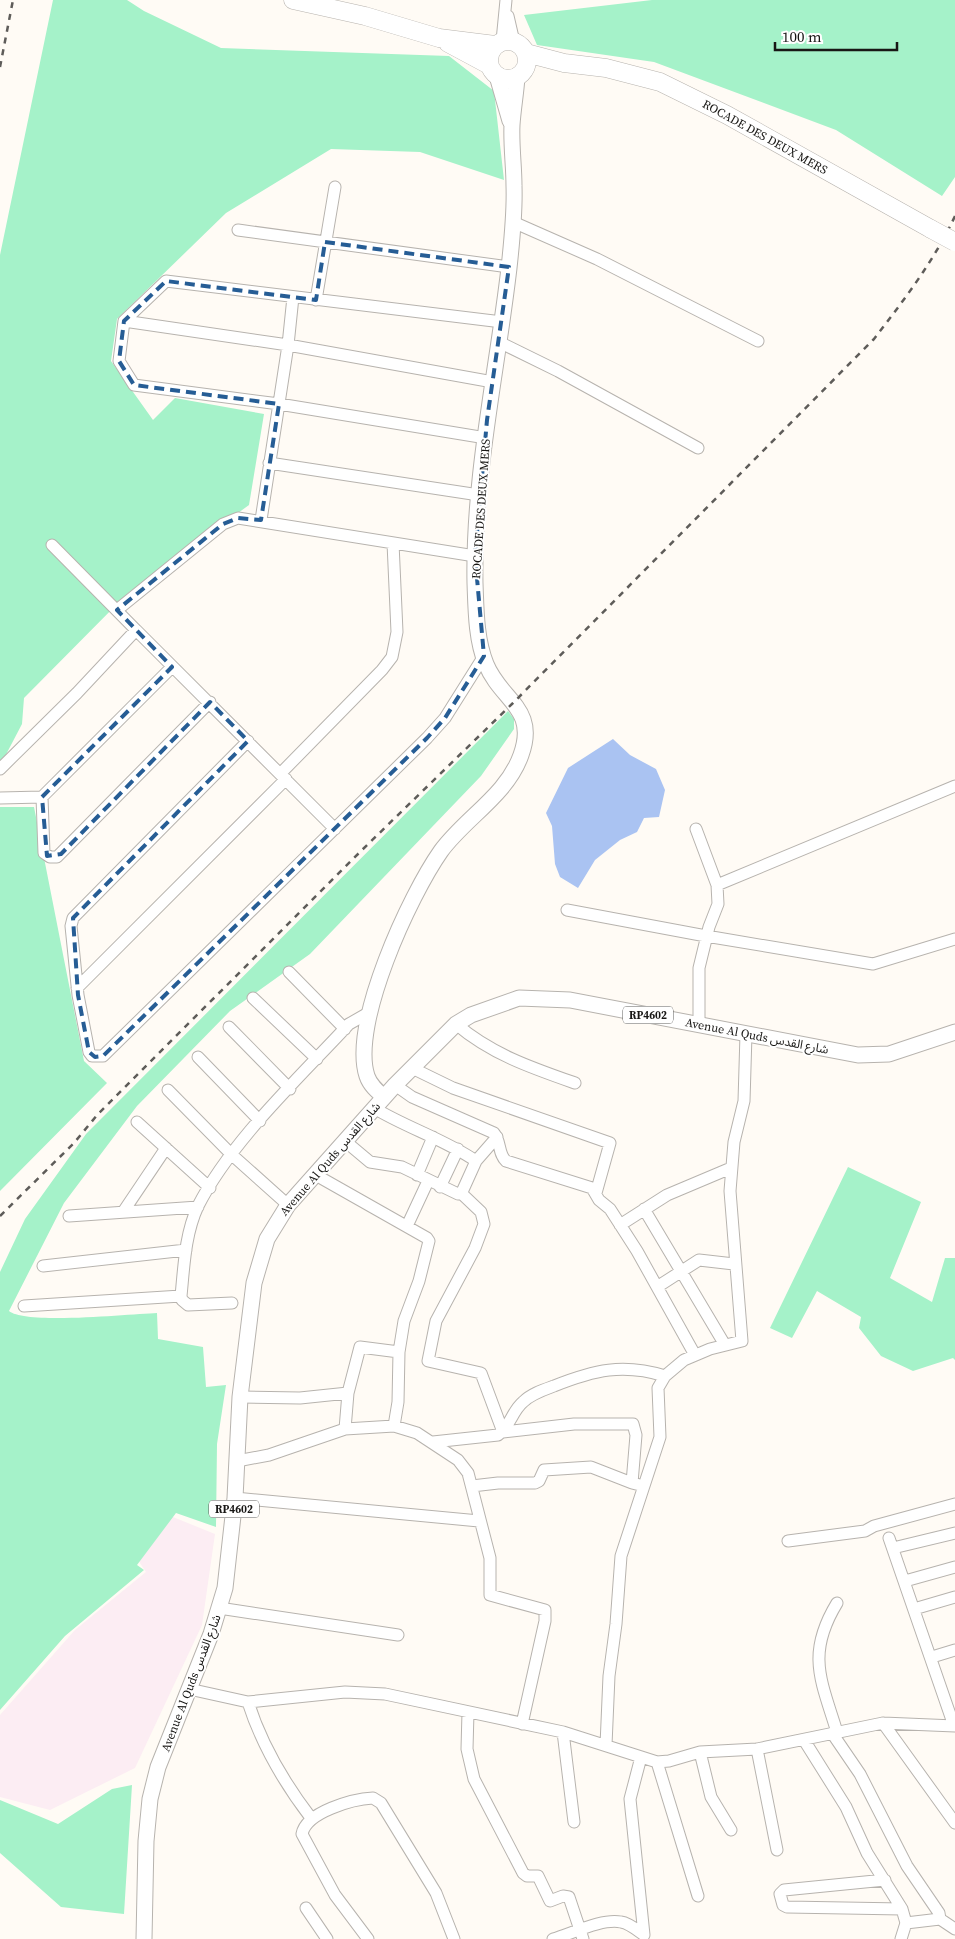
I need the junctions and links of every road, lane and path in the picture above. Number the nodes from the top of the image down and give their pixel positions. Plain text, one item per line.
1 (293, 0) edge
2 (506, 4) edge
3 (438, 38) junction
4 (509, 45) junction
5 (564, 63) junction
6 (493, 70) junction
7 (520, 74) junction
8 (512, 127) junction
9 (335, 187) dead end
10 (514, 222) junction
11 (238, 230) dead end
12 (325, 242) junction
13 (955, 242) edge
14 (509, 267) junction
15 (293, 297) junction
16 (316, 300) junction
17 (124, 321) junction
18 (502, 322) junction
19 (499, 342) junction
20 (758, 342) dead end
21 (288, 345) junction
22 (493, 382) junction
23 (279, 404) junction
24 (486, 438) junction
25 (698, 448) dead end
26 (269, 463) junction
27 (479, 495) junction
28 (261, 520) junction
29 (393, 543) junction
30 (52, 544) dead end
31 (475, 556) junction
32 (117, 610) junction
33 (136, 630) junction
34 (484, 656) junction
35 (172, 666) junction
36 (210, 702) junction
37 (248, 741) junction
38 (0, 769) edge
39 (283, 776) junction
40 (955, 786) edge
41 (42, 797) junction
42 (0, 798) edge
43 (696, 829) dead end
44 (334, 830) junction
45 (717, 885) junction
46 (567, 910) dead end
47 (706, 936) junction
48 (955, 939) edge
49 (289, 972) dead end
50 (77, 988) junction
51 (253, 998) dead end
52 (370, 1012) junction
53 (456, 1024) junction
54 (699, 1024) junction
55 (229, 1027) dead end
56 (345, 1028) junction
57 (955, 1032) edge
58 (746, 1034) junction
59 (198, 1057) dead end
60 (317, 1059) junction
61 (412, 1068) junction
62 (575, 1083) dead end
63 (395, 1085) junction
64 (290, 1089) junction
65 (168, 1090) dead end
66 (379, 1102) junction
67 (260, 1121) junction
68 (137, 1122) dead end
69 (433, 1137) junction
70 (497, 1137) junction
71 (345, 1141) junction
72 (166, 1148) junction
73 (458, 1149) junction
74 (231, 1154) junction
75 (476, 1161) junction
76 (731, 1168) junction
77 (314, 1174) junction
78 (417, 1175) junction
79 (428, 1181) junction
80 (440, 1187) junction
81 (210, 1188) junction
82 (596, 1192) junction
83 (461, 1193) junction
84 (288, 1205) junction
85 (198, 1206) junction
86 (644, 1209) junction
87 (123, 1212) junction
88 (69, 1216) dead end
89 (620, 1225) junction
90 (407, 1226) junction
91 (186, 1250) junction
92 (734, 1264) junction
93 (43, 1266) dead end
94 (681, 1272) junction
95 (657, 1287) junction
96 (181, 1296) junction
97 (232, 1303) dead end
98 (24, 1306) dead end
99 (725, 1346) junction
100 (398, 1352) junction
101 (695, 1355) junction
102 (665, 1376) junction
103 (348, 1393) junction
104 (240, 1397) junction
105 (394, 1426) junction
106 (345, 1429) junction
107 (503, 1432) junction
108 (433, 1442) junction
109 (236, 1461) junction
110 (632, 1483) junction
111 (472, 1486) junction
112 (644, 1486) junction
113 (235, 1498) junction
114 (955, 1504) edge
115 (479, 1521) junction
116 (955, 1533) edge
117 (788, 1540) dead end
118 (955, 1567) edge
119 (905, 1581) junction
120 (955, 1597) edge
121 (837, 1602) dead end
122 (220, 1608) junction
123 (914, 1609) junction
124 (398, 1635) dead end
125 (955, 1650) edge
126 (932, 1657) junction
127 (189, 1689) junction
128 (248, 1702) junction
129 (468, 1712) junction
130 (883, 1723) junction
131 (522, 1724) junction
132 (954, 1726) edge
133 (563, 1732) junction
134 (835, 1733) junction
135 (804, 1740) junction
136 (606, 1745) junction
137 (757, 1749) junction
138 (700, 1752) junction
139 (641, 1757) junction
140 (657, 1762) junction
141 (311, 1818) junction
142 (574, 1822) dead end
143 (955, 1823) edge
144 (731, 1830) dead end
145 (777, 1850) dead end
146 (886, 1880) junction
147 (698, 1896) dead end
148 (306, 1908) dead end
149 (902, 1909) junction
150 (940, 1919) junction
151 (906, 1923) junction
152 (955, 1929) edge
153 (582, 1934) edge
154 (144, 1939) edge
155 (327, 1939) edge
156 (368, 1939) edge
157 (454, 1939) edge
158 (553, 1939) edge
159 (901, 1939) edge

1 - 3 highway, ROCADE DES DEUX MERS
2 - 4 street
3 - 4 highway, ROCADE DES DEUX MERS
3 - 6 highway, ROCADE DES DEUX MERS
4 - 5 highway, ROCADE DES DEUX MERS
4 - 6 highway
4 - 7 highway
5 - 7 highway, ROCADE DES DEUX MERS
5 - 13 highway, ROCADE DES DEUX MERS, bridge
6 - 7 highway
6 - 8 main road, ROCADE DES DEUX MERS
7 - 8 main road, ROCADE DES DEUX MERS
8 - 10 main road, ROCADE DES DEUX MERS
9 - 12 street
10 - 14 main road, ROCADE DES DEUX MERS
10 - 20 street
11 - 12 street
12 - 14 street
12 - 16 street
14 - 18 main road, ROCADE DES DEUX MERS
15 - 16 street
15 - 17 street
15 - 21 street
16 - 18 street
17 - 21 street
17 - 23 street
18 - 19 main road, ROCADE DES DEUX MERS
19 - 22 main road, ROCADE DES DEUX MERS
19 - 25 street
21 - 22 street
21 - 23 street
22 - 24 main road, ROCADE DES DEUX MERS
23 - 24 street
23 - 26 street
24 - 27 main road, ROCADE DES DEUX MERS
26 - 27 street
26 - 28 street
27 - 31 main road, ROCADE DES DEUX MERS
28 - 29 street
28 - 32 street
29 - 31 street
29 - 39 street
30 - 32 street
31 - 34 main road, ROCADE DES DEUX MERS
32 - 33 street
33 - 35 street
33 - 38 street
34 - 44 street
34 - 52 main road, ROCADE DES DEUX MERS
35 - 36 street
35 - 41 street
36 - 37 street
36 - 41 street
37 - 39 street
37 - 50 street
39 - 44 street
39 - 50 street
40 - 45 street
41 - 42 street
43 - 45 street
44 - 50 street
45 - 47 street
46 - 47 street
47 - 48 street
47 - 54 street
49 - 56 street
51 - 60 street
52 - 56 street
52 - 66 main road, ROCADE DES DEUX MERS
53 - 54 main road, Avenue Al Quds شارع القدس / RP4602
53 - 61 main road, Avenue Al Quds شارع القدس / RP4602
53 - 62 street
54 - 58 main road, Avenue Al Quds شارع القدس / RP4602
55 - 64 street
56 - 60 street
57 - 58 main road, Avenue Al Quds شارع القدس / RP4602
58 - 76 street
59 - 67 street
60 - 64 street
61 - 63 main road, Avenue Al Quds شارع القدس / RP4602
61 - 82 street
63 - 66 main road, Avenue Al Quds شارع القدس / RP4602
63 - 70 street
64 - 67 street
65 - 74 street
66 - 69 street
66 - 71 main road, Avenue Al Quds شارع القدس / RP4602
67 - 74 street
68 - 72 street
69 - 73 street
69 - 78 street
70 - 75 street
70 - 82 street
71 - 77 main road, Avenue Al Quds شارع القدس / RP4602
71 - 78 street
72 - 81 street
72 - 87 street
73 - 75 street
73 - 80 street
74 - 81 street
74 - 84 street
75 - 83 street
76 - 86 street
76 - 92 street
77 - 84 main road, Avenue Al Quds شارع القدس / RP4602
77 - 90 street
78 - 79 street
79 - 80 street
79 - 90 street
80 - 83 street
81 - 85 street
82 - 89 street
83 - 107 street
84 - 104 main road, Avenue Al Quds شارع القدس / RP4602
85 - 87 street
85 - 91 street
86 - 89 street
86 - 94 street
87 - 88 street
89 - 95 street
90 - 100 street
91 - 93 street
91 - 96 street
92 - 94 street
92 - 99 street
94 - 95 street
94 - 99 street
95 - 101 street
96 - 97 street
96 - 98 street
99 - 101 street
100 - 103 street
100 - 105 street
101 - 102 street
102 - 107 street
102 - 112 street
103 - 104 street
103 - 106 street
104 - 109 main road, Avenue Al Quds شارع القدس / RP4602
105 - 106 street
105 - 108 street
106 - 109 street
107 - 108 street
107 - 110 street
108 - 111 street
109 - 113 main road, Avenue Al Quds شارع القدس / RP4602
110 - 111 street
110 - 112 street
111 - 115 street
112 - 136 street
113 - 115 street
113 - 122 main road, Avenue Al Quds شارع القدس / RP4602
114 - 117 street
115 - 131 street
116 - 119 street
118 - 119 street
119 - 123 street
120 - 123 street
121 - 134 street
122 - 124 street
122 - 127 main road, Avenue Al Quds شارع القدس / RP4602
123 - 126 street
125 - 126 street
126 - 132 street
127 - 128 street
127 - 154 main road, Avenue Al Quds شارع القدس / RP4602
128 - 129 street
128 - 141 street
129 - 131 street
129 - 153 street
130 - 132 street
130 - 134 street
130 - 143 street
131 - 133 street
133 - 136 street
133 - 142 street
134 - 135 street
134 - 150 street
135 - 137 street
135 - 146 street
136 - 139 street
137 - 138 street
137 - 145 street
138 - 140 street
138 - 144 street
139 - 140 street
139 - 153 street
140 - 147 street
141 - 156 street
141 - 157 street
146 - 149 street
146 - 149 street
148 - 155 street
149 - 151 street
150 - 151 street
150 - 152 street
151 - 159 street
153 - 158 street

